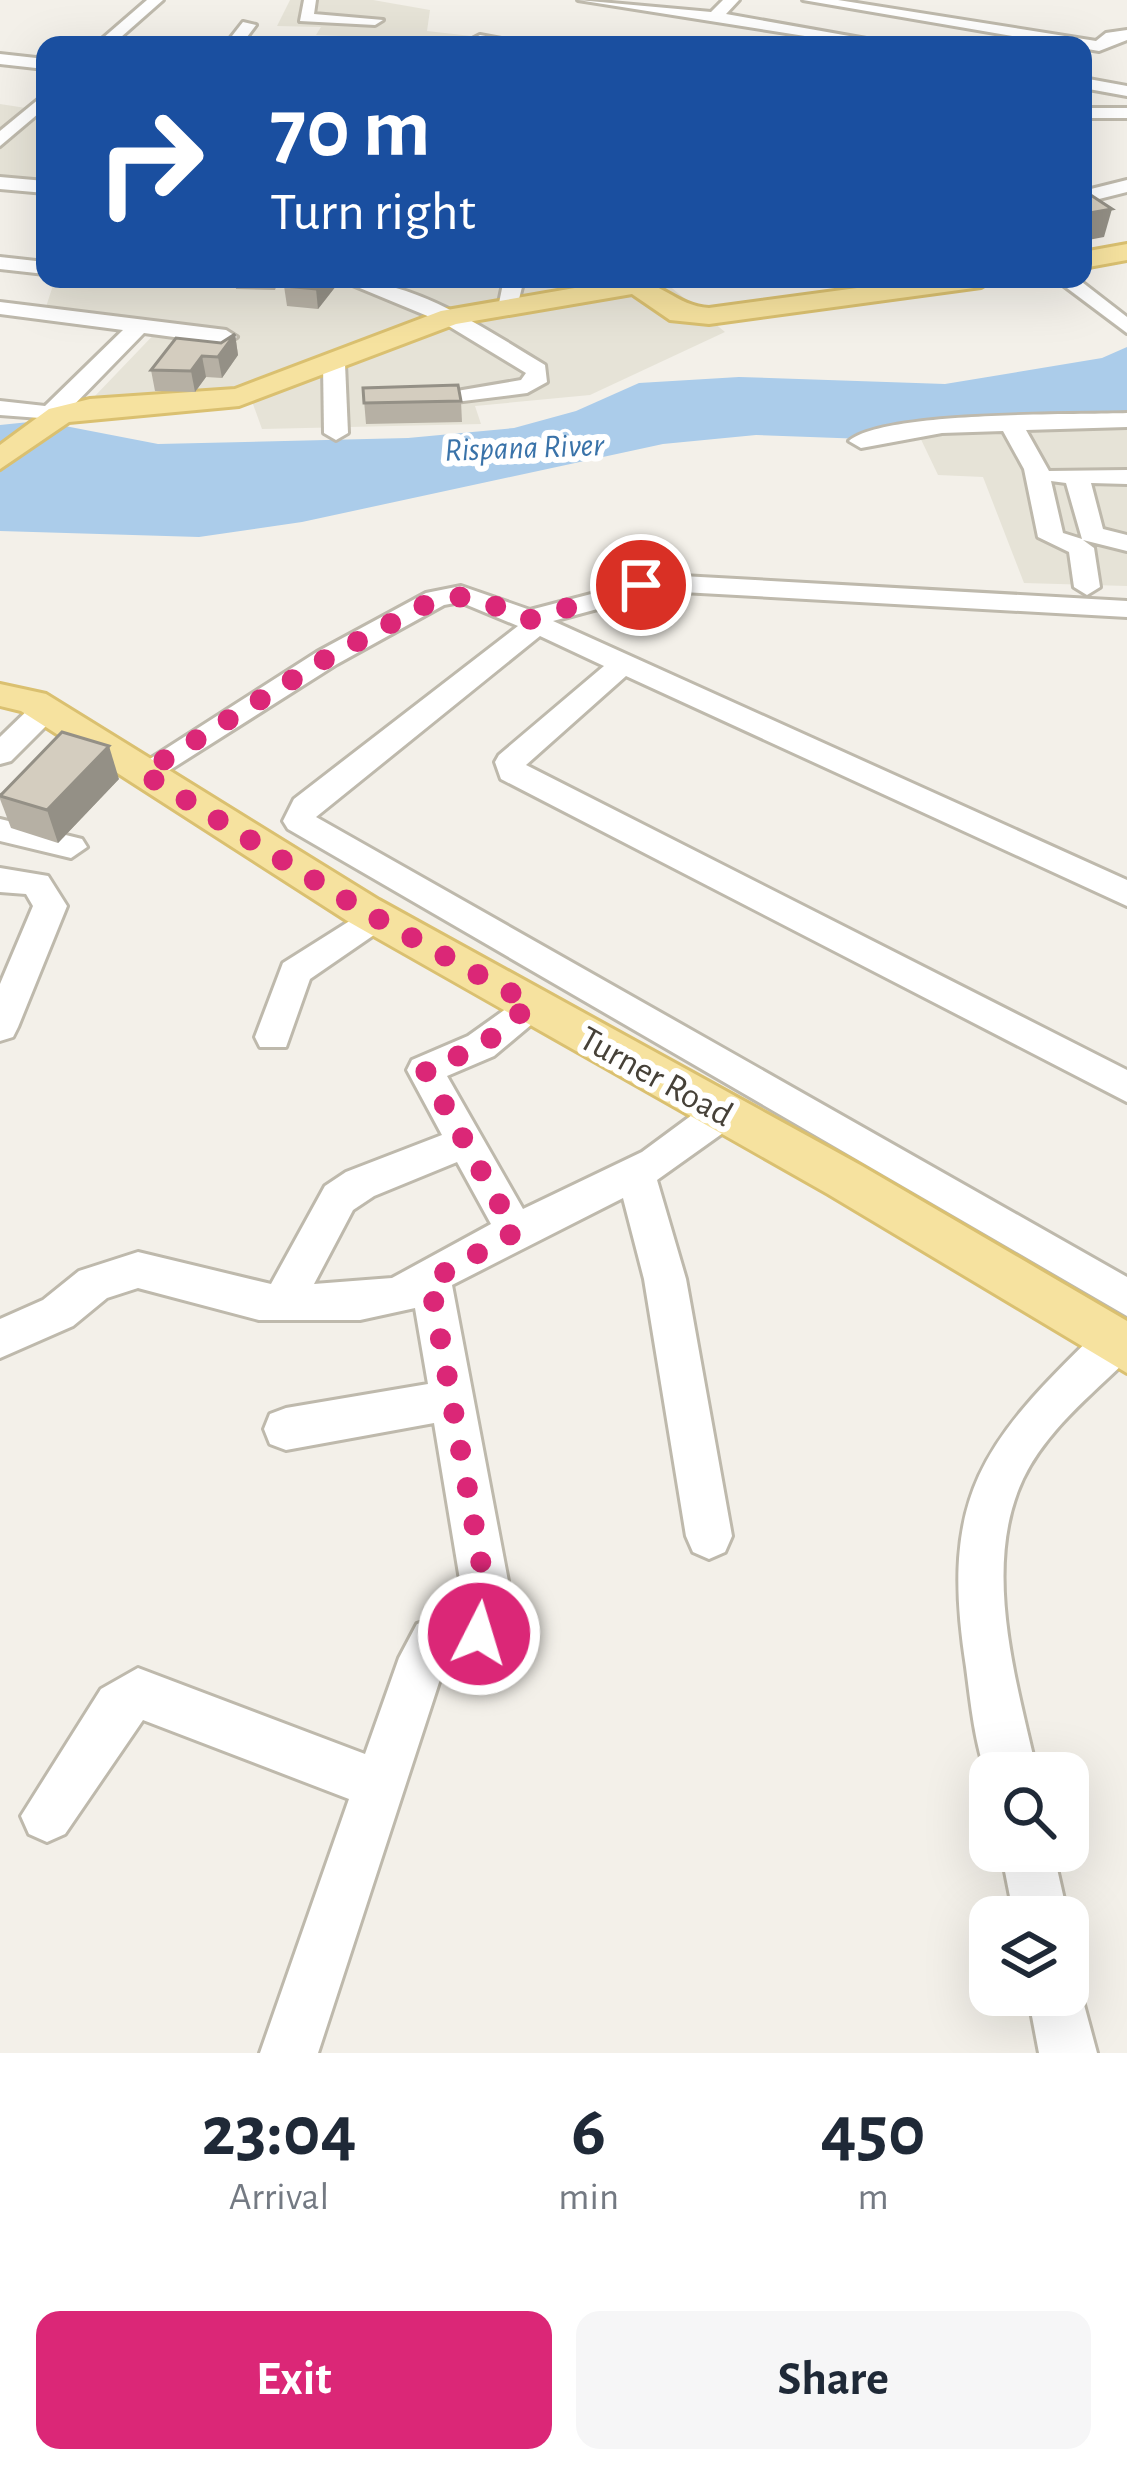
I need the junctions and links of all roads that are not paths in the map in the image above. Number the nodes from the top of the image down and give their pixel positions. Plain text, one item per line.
1 (156, 0) edge
2 (360, 0) edge
3 (585, 0) edge
4 (732, 0) edge
5 (810, 0) edge
6 (714, 17) junction
7 (310, 18) edge
8 (248, 26) dead end
9 (1127, 35) edge
10 (114, 36) edge
11 (240, 36) edge
12 (835, 36) edge
13 (1036, 36) edge
14 (1092, 45) edge
15 (1099, 46) junction
16 (0, 58) edge
17 (1114, 59) dead end
18 (36, 63) edge
19 (1092, 84) edge
20 (1127, 91) edge
21 (36, 109) edge
22 (1092, 113) edge
23 (1127, 113) edge
24 (13, 134) edge
25 (0, 183) edge
26 (36, 186) edge
27 (1127, 186) edge
28 (1092, 195) edge
29 (1127, 252) edge
30 (1092, 258) edge
31 (0, 263) edge
32 (36, 267) edge
33 (374, 288) edge
34 (554, 288) edge
35 (646, 288) edge
36 (915, 288) edge
37 (1077, 288) edge
38 (512, 291) edge
39 (0, 308) edge
40 (32, 310) junction
41 (450, 317) junction
42 (1118, 320) edge
43 (140, 325) junction
44 (226, 337) edge
45 (0, 339) edge
46 (334, 364) junction
47 (447, 399) edge
48 (0, 408) edge
49 (54, 416) junction
50 (1127, 420) edge
51 (1011, 425) junction
52 (336, 434) dead end
53 (861, 441) dead end
54 (0, 460) edge
55 (1037, 474) junction
56 (1077, 476) junction
57 (1127, 478) edge
58 (1127, 543) edge
59 (1087, 587) dead end
60 (1127, 609) edge
61 (532, 622) junction
62 (623, 664) junction
63 (0, 695) edge
64 (44, 710) junction
65 (0, 754) edge
66 (143, 773) junction
67 (0, 830) edge
68 (71, 847) dead end
69 (0, 880) edge
70 (1127, 894) edge
71 (375, 917) junction
72 (531, 1004) junction
73 (0, 1027) edge
74 (273, 1037) dead end
75 (1127, 1087) edge
76 (724, 1112) junction
77 (464, 1143) junction
78 (636, 1174) junction
79 (515, 1232) junction
80 (430, 1281) junction
81 (283, 1302) junction
82 (1123, 1330) edge
83 (0, 1339) edge
84 (452, 1400) junction
85 (286, 1429) dead end
86 (710, 1536) dead end
87 (1007, 1752) edge
88 (380, 1785) junction
89 (46, 1816) dead end
90 (1061, 2016) edge
91 (290, 2053) edge
92 (1068, 2053) edge

1 - 10 street
2 - 7 street
3 - 6 street
4 - 6 street
5 - 13 street
6 - 12 street
8 - 11 street
9 - 15 street
14 - 15 street
15 - 17 street
16 - 18 street
19 - 20 street
21 - 24 street
22 - 23 street
25 - 26 street
27 - 28 street
29 - 30 main road
31 - 32 street
33 - 41 street
34 - 38 main road
35 - 36 main road
37 - 42 street
38 - 41 main road
39 - 40 street
40 - 43 street
40 - 45 street
41 - 46 main road
41 - 47 street
43 - 44 street
43 - 49 street
46 - 49 main road
46 - 52 street
48 - 49 street
49 - 54 main road
50 - 51 street
51 - 53 street
51 - 55 street
55 - 56 street
55 - 59 street
56 - 57 street
56 - 58 street
60 - 61 street
61 - 62 street
61 - 66 street
61 - 82 street
62 - 70 street
62 - 75 street
63 - 64 main road, Turner Road
64 - 65 street
64 - 66 main road, Turner Road
66 - 71 main road, Turner Road
67 - 68 street
69 - 73 street
71 - 72 main road, Turner Road
71 - 74 street
72 - 76 main road, Turner Road
72 - 77 street
76 - 78 street
76 - 82 main road, Turner Road
77 - 79 street
77 - 81 street
78 - 79 street
78 - 86 street
79 - 80 street
80 - 81 street
80 - 84 street
81 - 83 street
82 - 87 street
84 - 85 street
84 - 88 street
88 - 89 street
88 - 91 street
90 - 92 street

